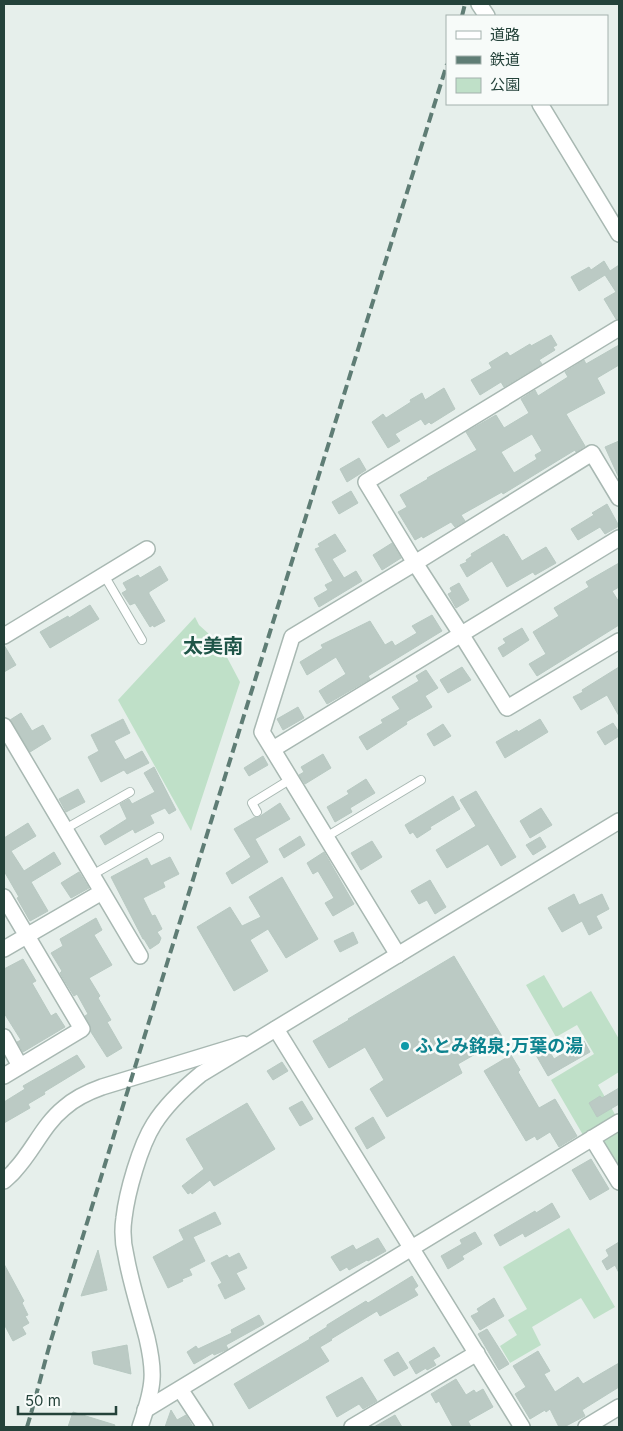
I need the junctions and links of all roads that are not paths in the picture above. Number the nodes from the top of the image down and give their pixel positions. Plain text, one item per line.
1 (479, 4) edge
2 (486, 15) edge
3 (541, 105) edge
4 (619, 234) edge
5 (619, 328) edge
6 (619, 498) edge
7 (619, 538) edge
8 (147, 549) dead end
9 (415, 563) junction
10 (104, 575) junction
11 (461, 634) junction
12 (4, 636) edge
13 (142, 640) dead end
14 (619, 641) edge
15 (4, 726) edge
16 (15, 745) junction
17 (273, 749) junction
18 (4, 756) edge
19 (291, 779) junction
20 (422, 780) dead end
21 (130, 792) dead end
22 (257, 812) dead end
23 (619, 821) edge
24 (65, 829) junction
25 (159, 837) dead end
26 (326, 837) junction
27 (92, 875) junction
28 (102, 892) junction
29 (4, 897) edge
30 (26, 936) junction
31 (4, 949) edge
32 (398, 955) junction
33 (140, 956) dead end
34 (276, 1029) junction
35 (4, 1037) edge
36 (262, 1037) junction
37 (20, 1066) junction
38 (4, 1076) edge
39 (619, 1122) edge
40 (592, 1138) junction
41 (4, 1180) edge
42 (619, 1182) edge
43 (411, 1248) junction
44 (477, 1353) junction
45 (180, 1388) junction
46 (619, 1407) edge
47 (145, 1410) junction
48 (140, 1427) edge
49 (205, 1427) edge
50 (352, 1427) edge
51 (522, 1427) edge
52 (586, 1427) edge

1 - 2 street
3 - 4 street
5 - 9 street
6 - 9 street
7 - 11 street
8 - 10 street
9 - 11 street
9 - 17 street
10 - 12 street
10 - 13 lane
11 - 14 street
11 - 17 street
15 - 16 street
16 - 18 street
16 - 24 street
17 - 19 street
19 - 22 lane
19 - 26 street
20 - 26 lane
21 - 24 lane
23 - 32 street
24 - 27 street
25 - 27 lane
26 - 32 street
27 - 28 street
28 - 30 street
28 - 33 street
29 - 30 street
30 - 31 street
30 - 37 street
32 - 34 street
34 - 36 street
34 - 43 street
35 - 37 street
36 - 41 street
36 - 47 street
37 - 38 street
39 - 40 street
40 - 42 street
40 - 43 street
43 - 44 street
43 - 45 street
44 - 50 street
44 - 51 street
45 - 47 street
45 - 49 street
46 - 52 street
47 - 48 street

